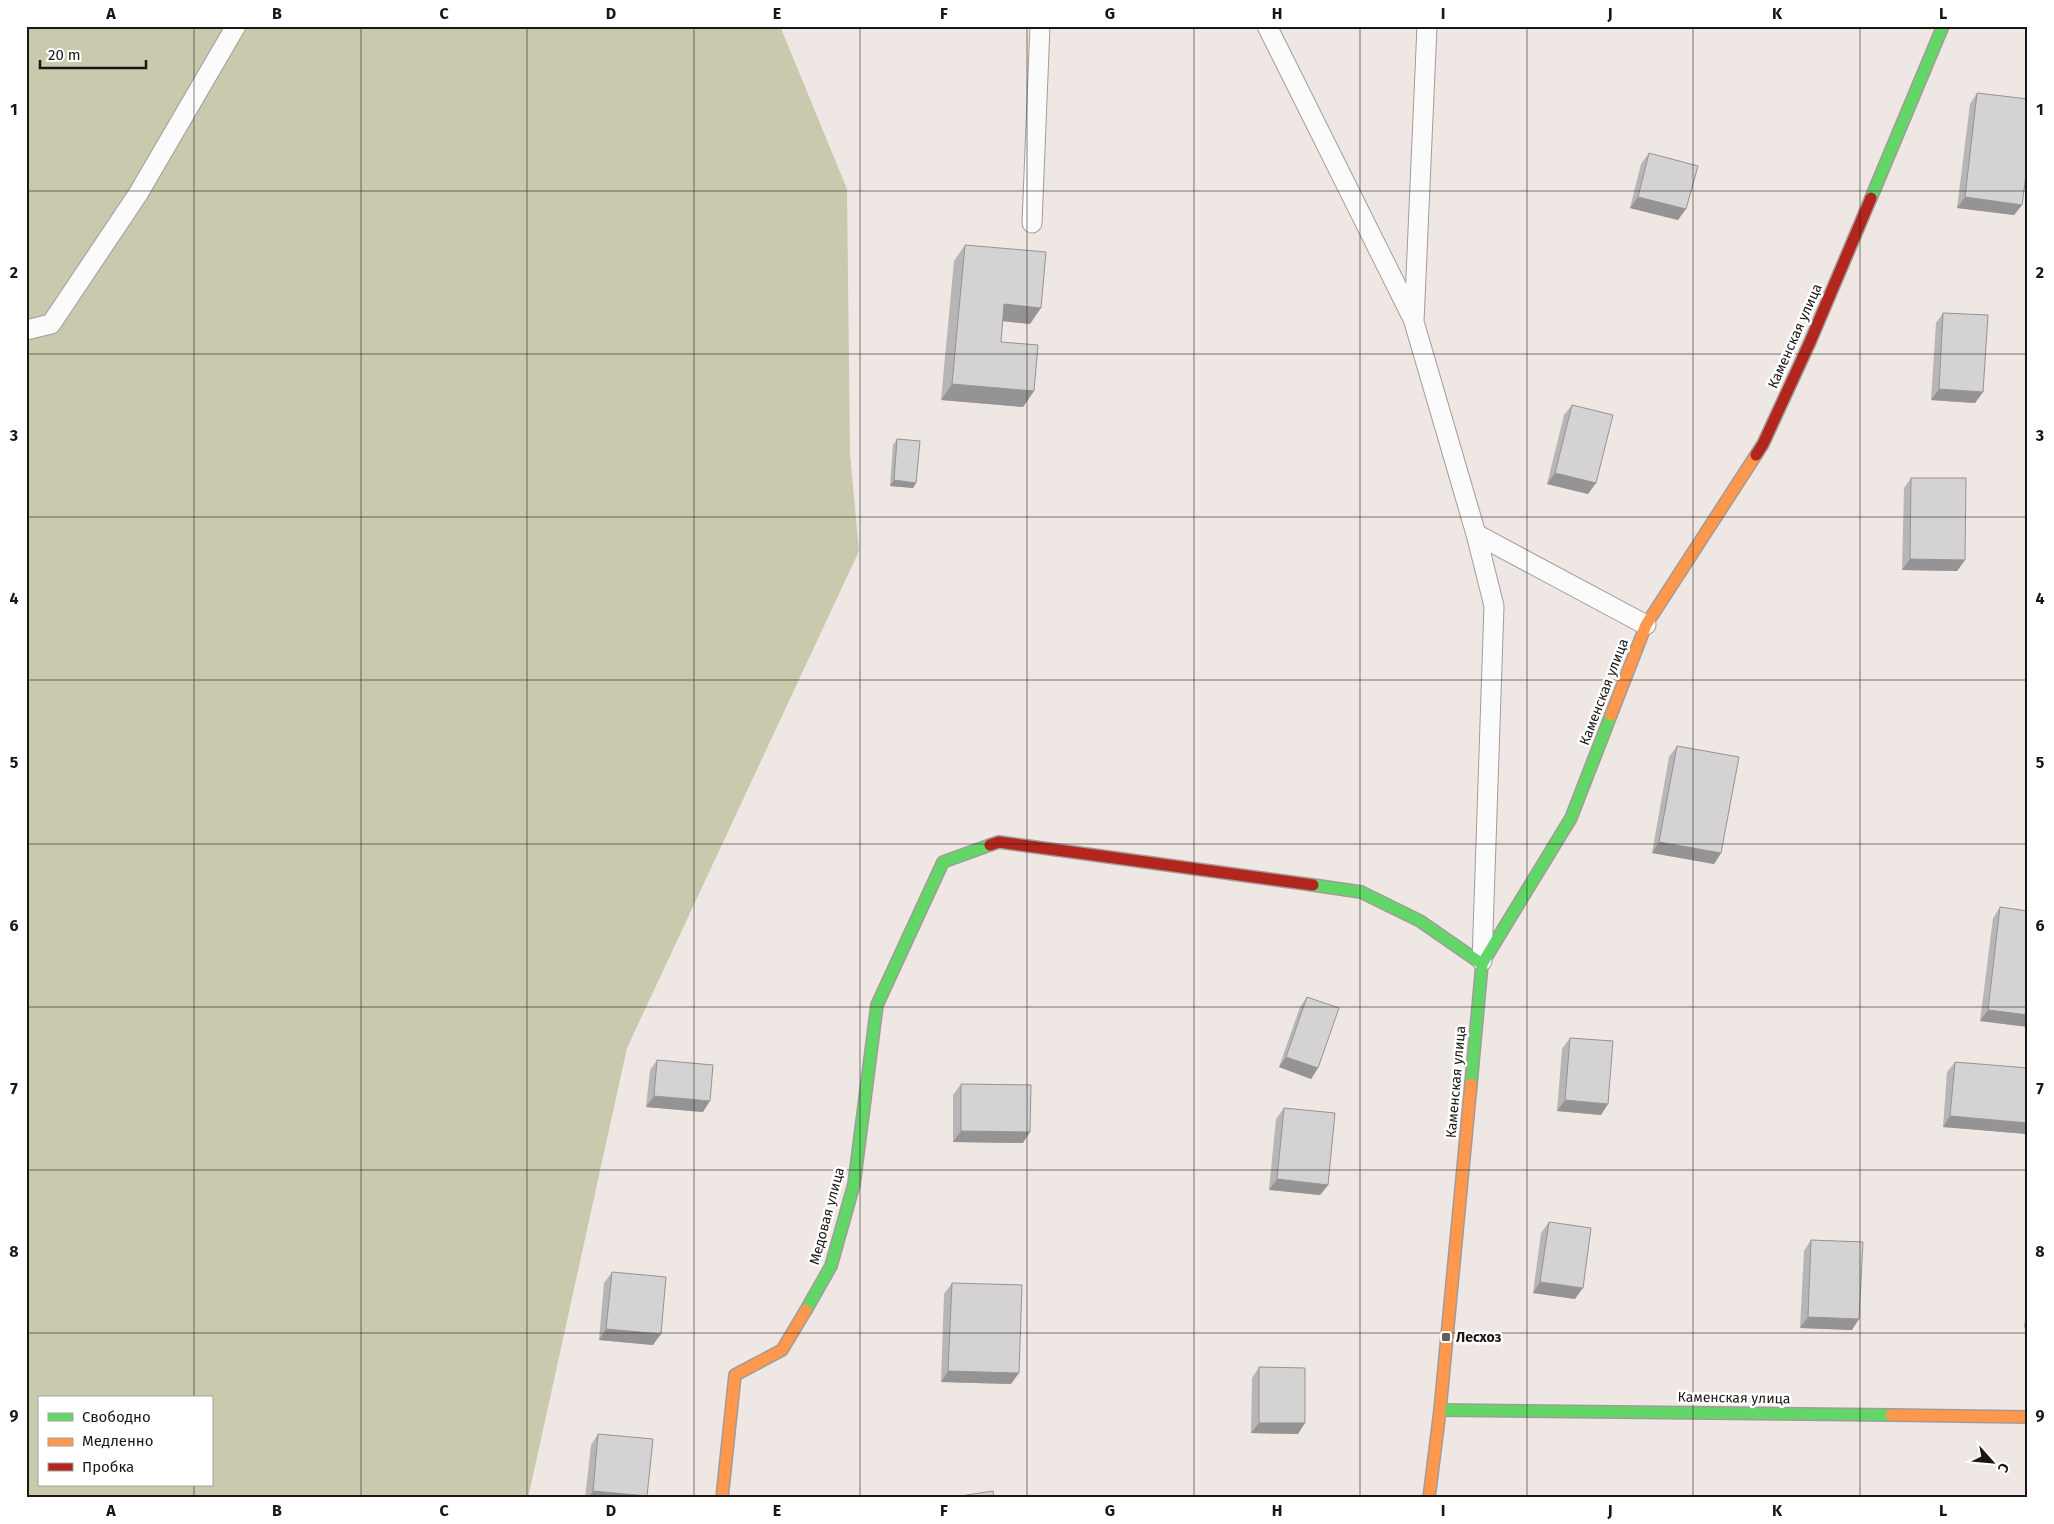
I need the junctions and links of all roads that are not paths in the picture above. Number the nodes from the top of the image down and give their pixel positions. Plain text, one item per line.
1 (236, 26) edge
2 (1040, 26) edge
3 (1267, 26) edge
4 (1427, 26) edge
5 (1943, 26) edge
6 (1032, 224) dead end
7 (1414, 322) junction
8 (26, 330) edge
9 (1476, 534) junction
10 (1646, 625) junction
11 (1482, 964) junction
12 (1440, 1410) junction
13 (2028, 1418) edge
14 (722, 1498) edge
15 (1429, 1498) edge

1 - 8 lane
2 - 6 lane
3 - 7 lane
4 - 7 lane
5 - 10 street, Каменская улица
7 - 9 lane
9 - 10 lane
9 - 11 lane
10 - 11 street, Каменская улица
11 - 12 street, Каменская улица
11 - 14 street, Медовая улица
12 - 13 street, Каменская улица
12 - 15 street, Каменская улица

